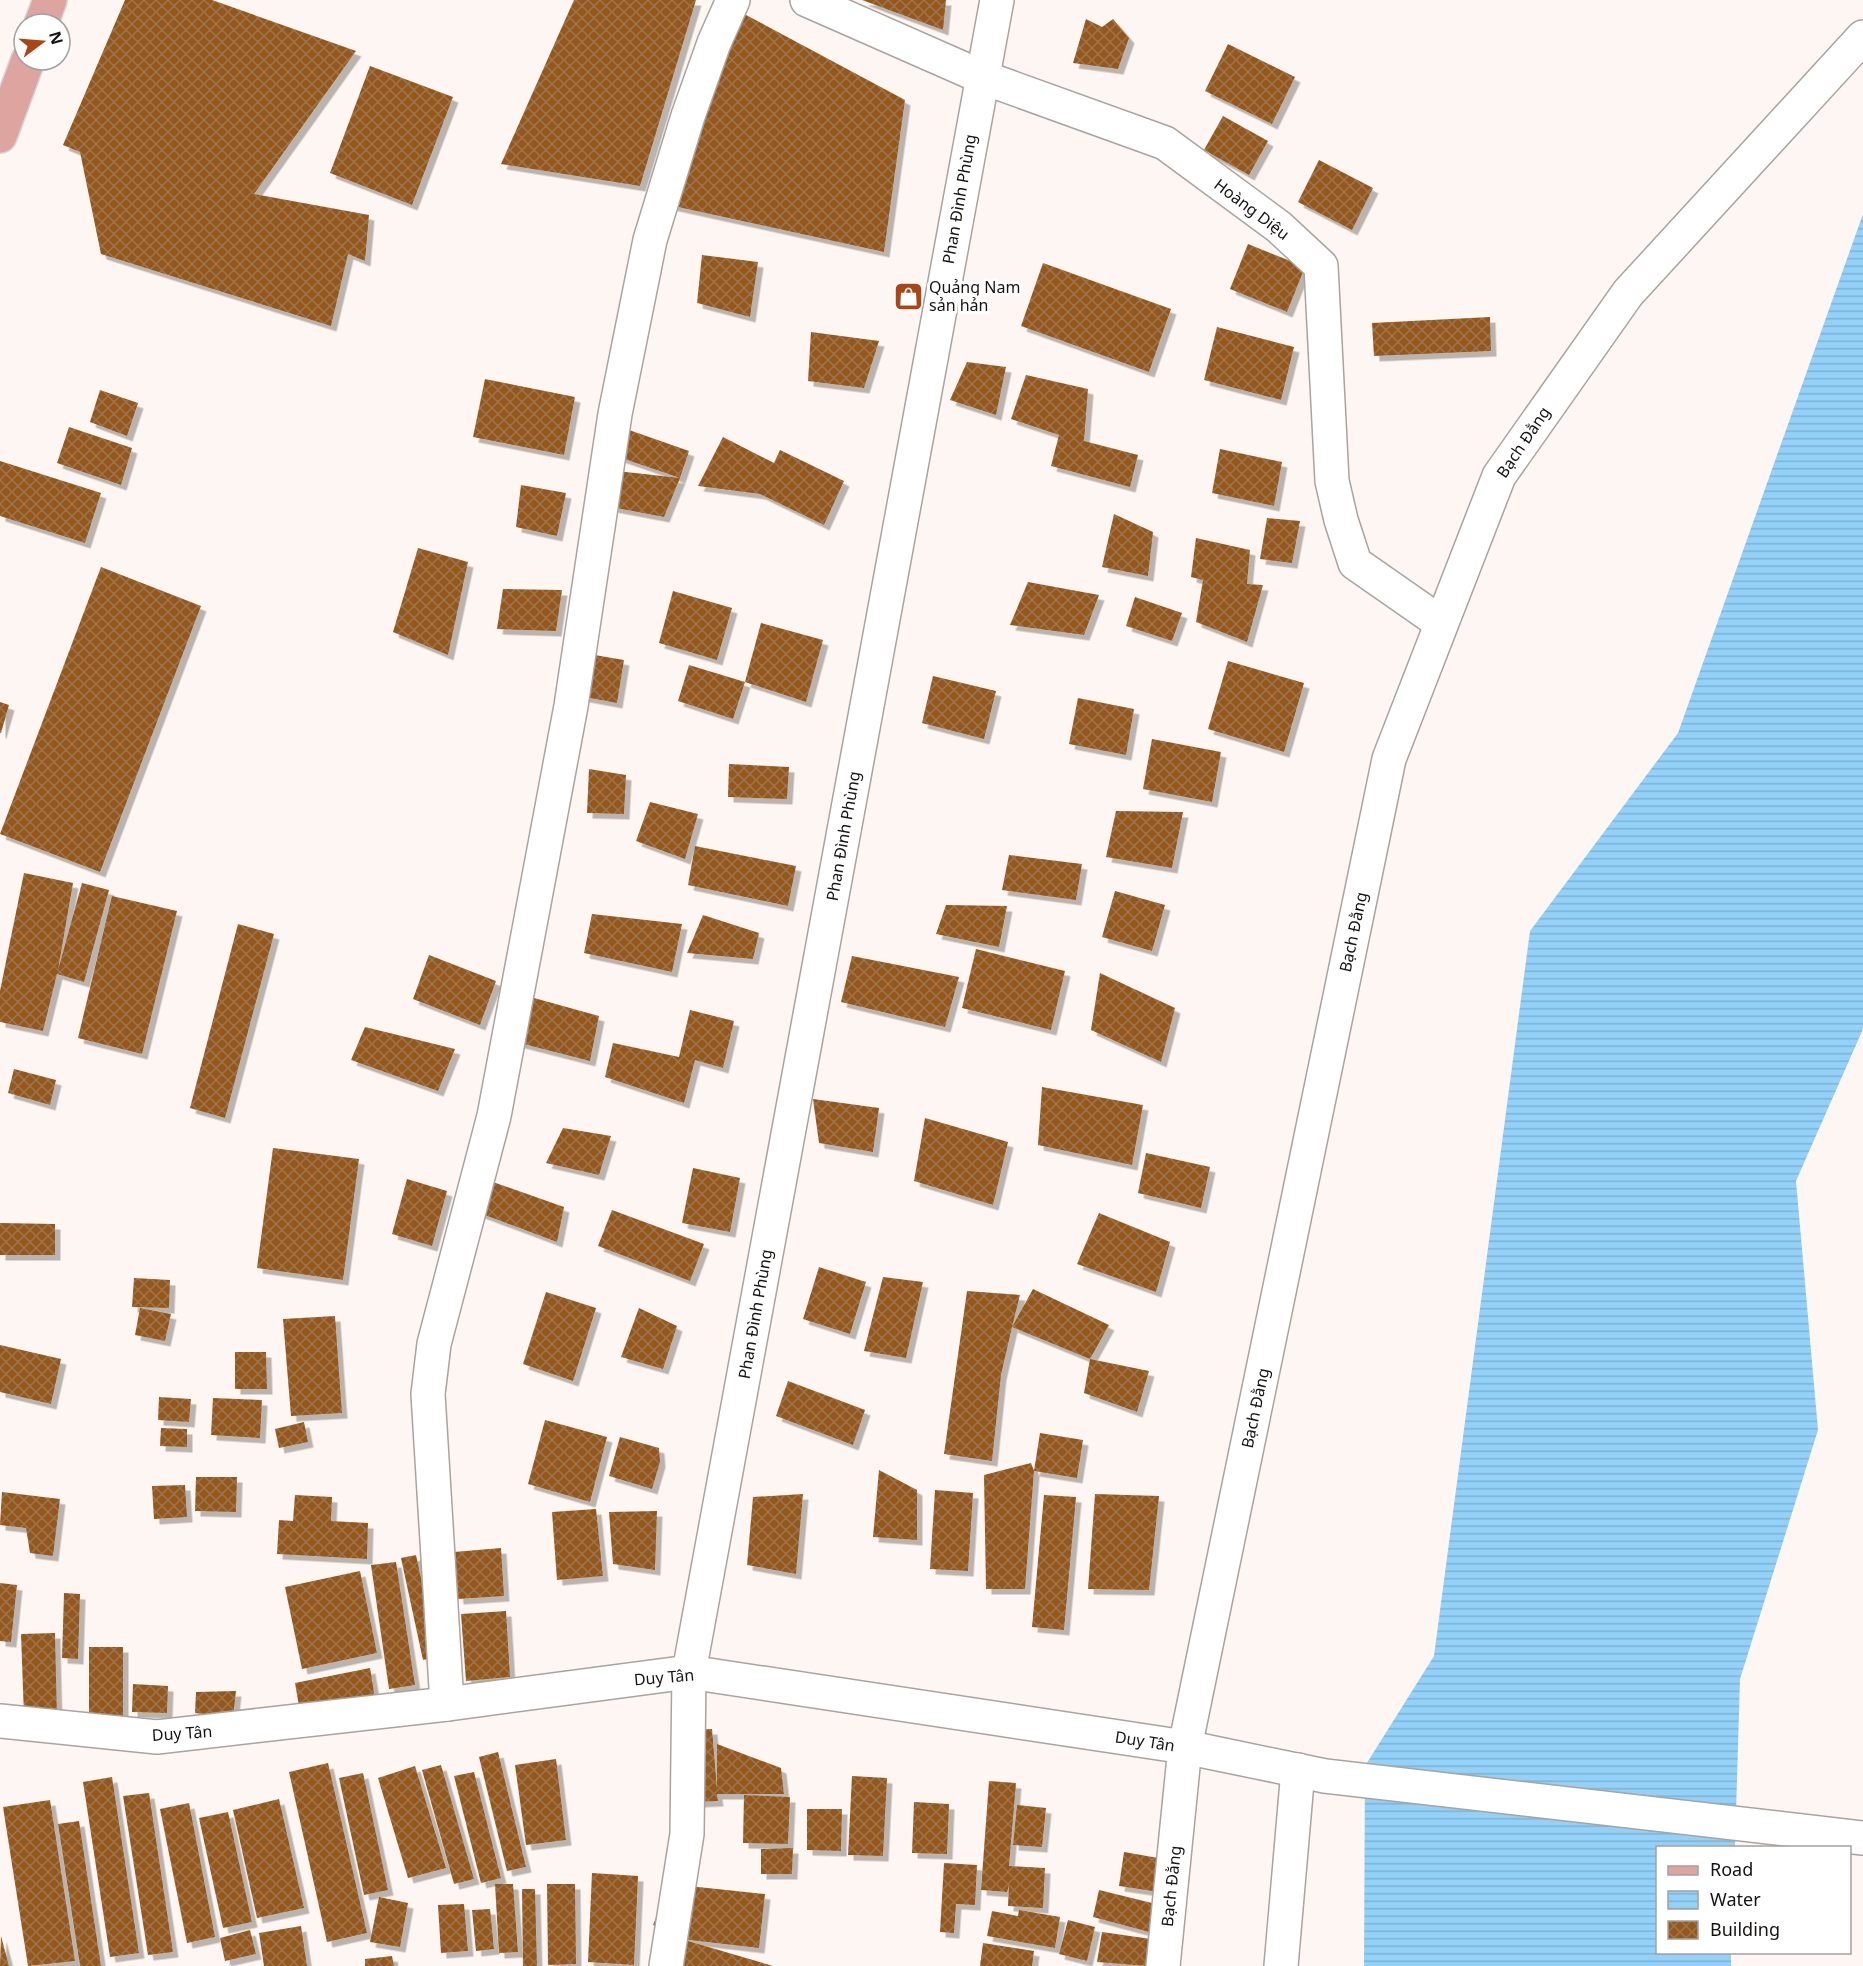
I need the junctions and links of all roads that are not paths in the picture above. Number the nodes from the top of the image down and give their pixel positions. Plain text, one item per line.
1 (733, 0) edge
2 (807, 0) edge
3 (997, 0) edge
4 (1863, 37) edge
5 (24, 72) edge
6 (982, 77) junction
7 (0, 136) edge
8 (1442, 623) junction
9 (689, 1672) junction
10 (447, 1704) junction
11 (0, 1720) edge
12 (1185, 1747) junction
13 (1311, 1773) junction
14 (1862, 1838) edge
15 (666, 1966) edge
16 (1163, 1966) edge
17 (1281, 1966) edge

1 - 10 street
2 - 6 street, Hoàng Diệu
3 - 6 street, Phan Đình Phùng
4 - 8 street, Bạch Đằng
5 - 7 main road
6 - 8 street, Hoàng Diệu
6 - 9 street, Phan Đình Phùng
8 - 12 street, Bạch Đằng
9 - 10 street, Duy Tân
9 - 12 street, Duy Tân
9 - 15 street, Phan Đình Phùng
10 - 11 street, Duy Tân
12 - 13 street, Duy Tân
12 - 16 street, Bạch Đằng
13 - 14 street, Duy Tân
13 - 17 street

